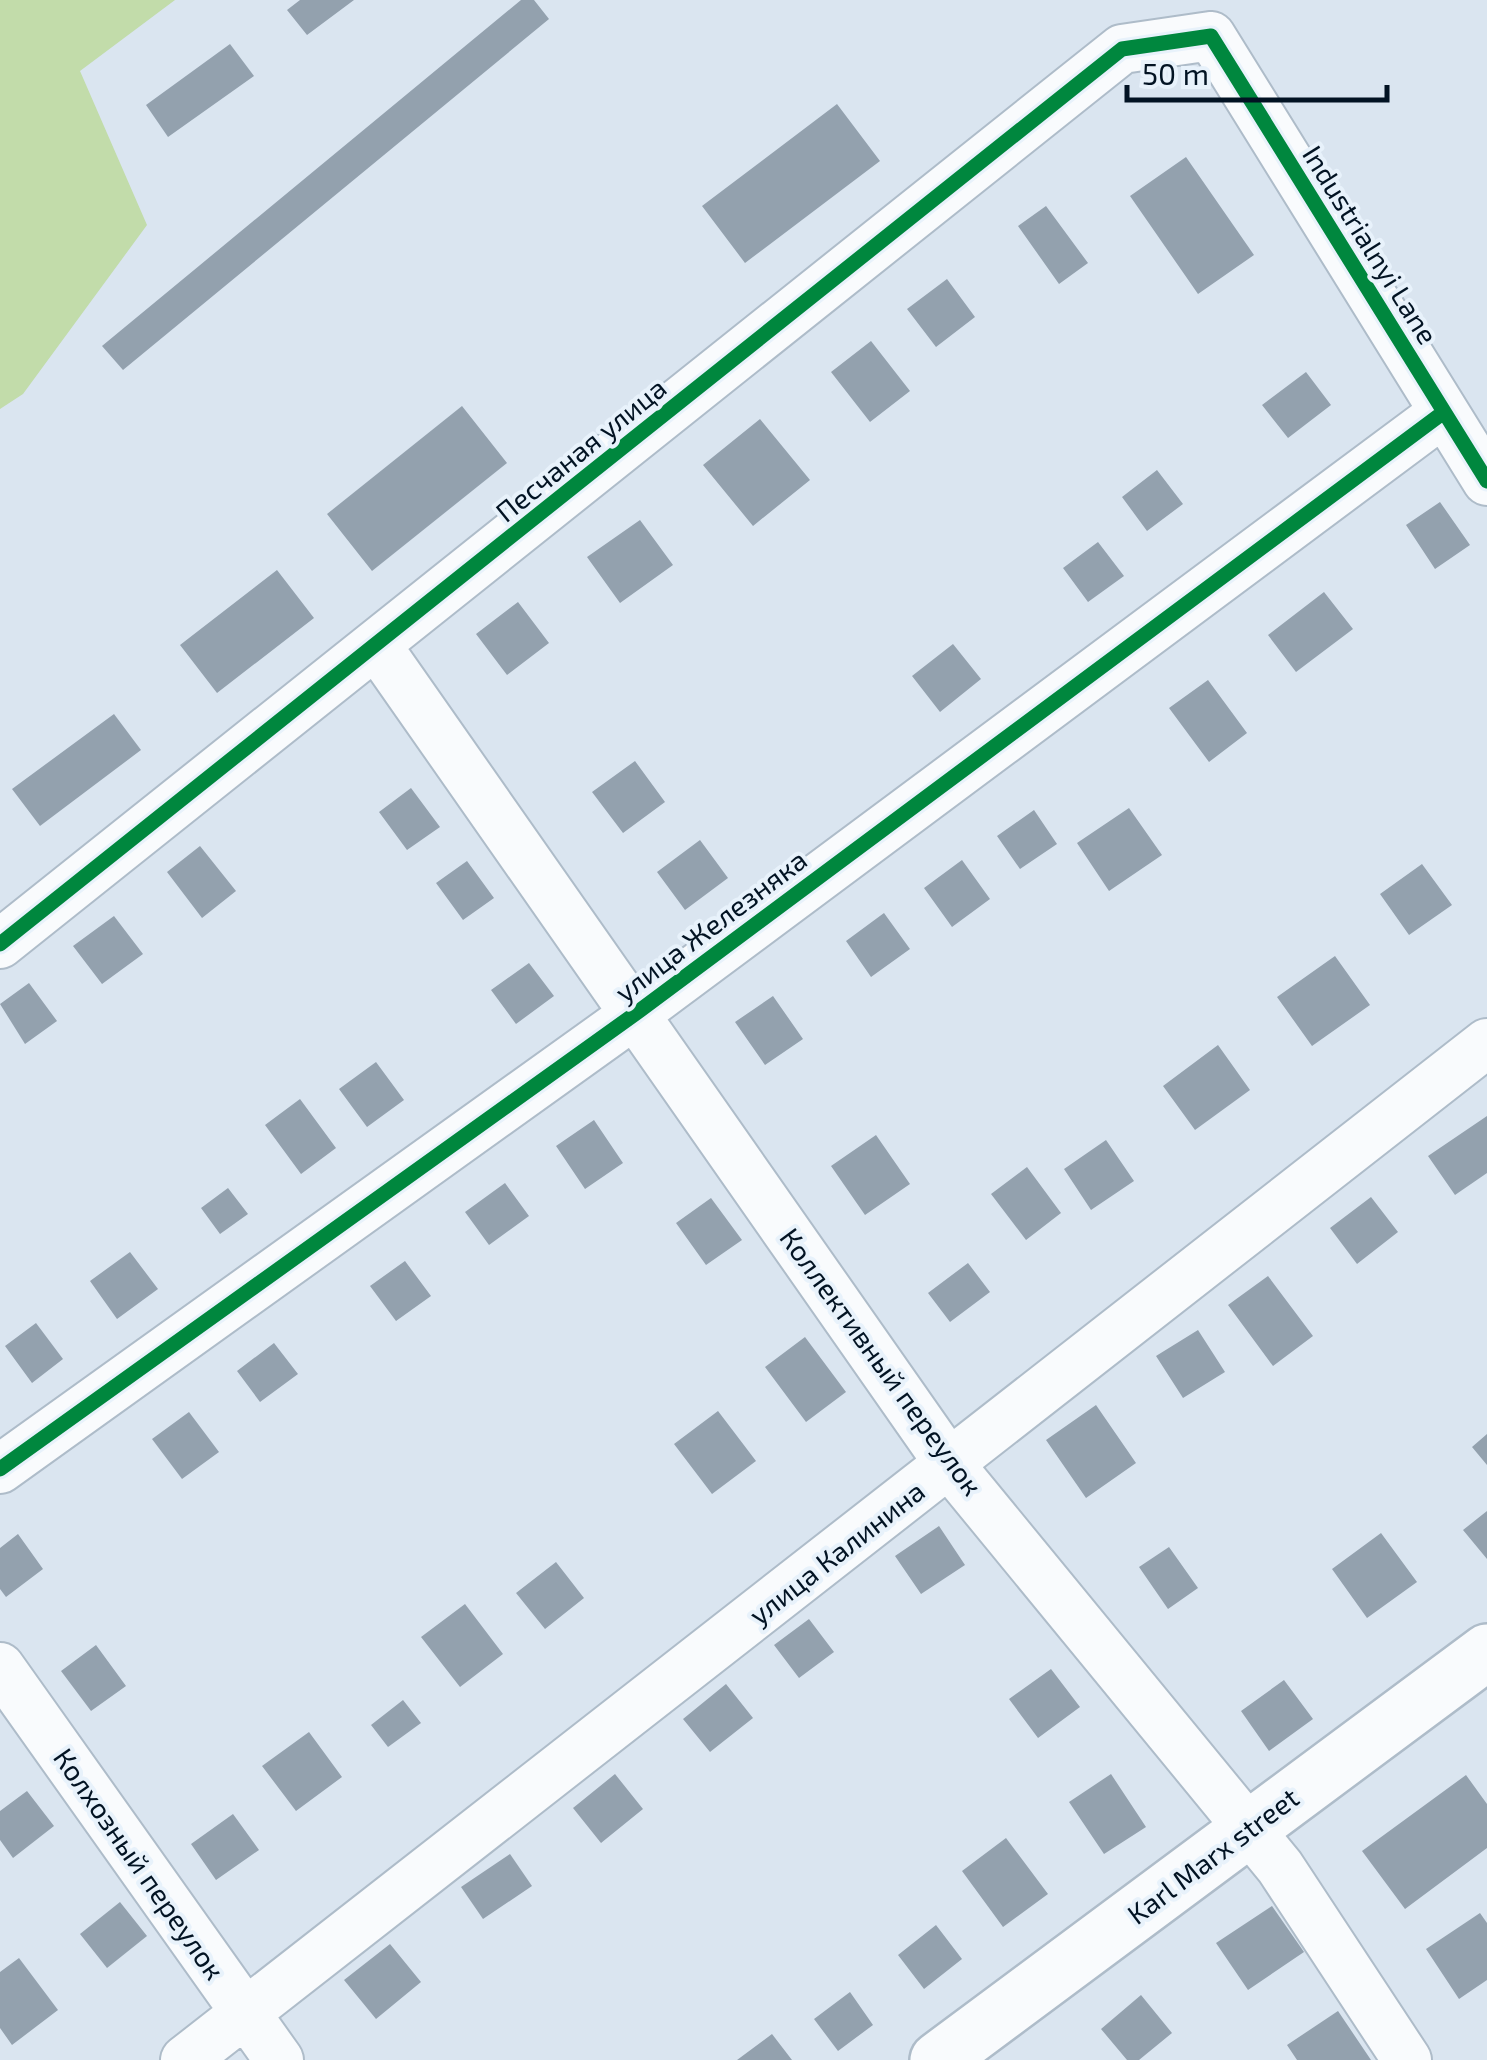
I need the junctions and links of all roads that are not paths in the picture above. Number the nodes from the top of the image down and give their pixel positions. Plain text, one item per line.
1 (1210, 18) edge
2 (1444, 412) junction
3 (1487, 481) edge
4 (377, 646) junction
5 (0, 944) edge
6 (636, 1014) junction
7 (1487, 1044) edge
8 (950, 1465) junction
9 (0, 1469) edge
10 (1487, 1652) edge
11 (0, 1666) edge
12 (1250, 1829) junction
13 (247, 2016) junction
14 (185, 2060) edge
15 (279, 2060) edge
16 (938, 2060) edge
17 (1407, 2060) edge

1 - 2 street, Industrialnyi Lane
1 - 4 street, Песчаная улица
2 - 3 street, Industrialnyi Lane
2 - 6 street, улица Железняка
4 - 5 street, Песчаная улица
4 - 6 street, Коллективный переулок
6 - 8 street, Коллективный переулок
6 - 9 street, улица Железняка
7 - 8 street, улица Калинина
8 - 12 street, Коллективный переулок
8 - 13 street, улица Калинина
10 - 12 main road, Karl Marx street
11 - 13 street, Колхозный переулок
12 - 16 main road, Karl Marx street
12 - 17 street, Коллективный переулок
13 - 14 street, улица Калинина
13 - 15 street, Колхозный переулок

